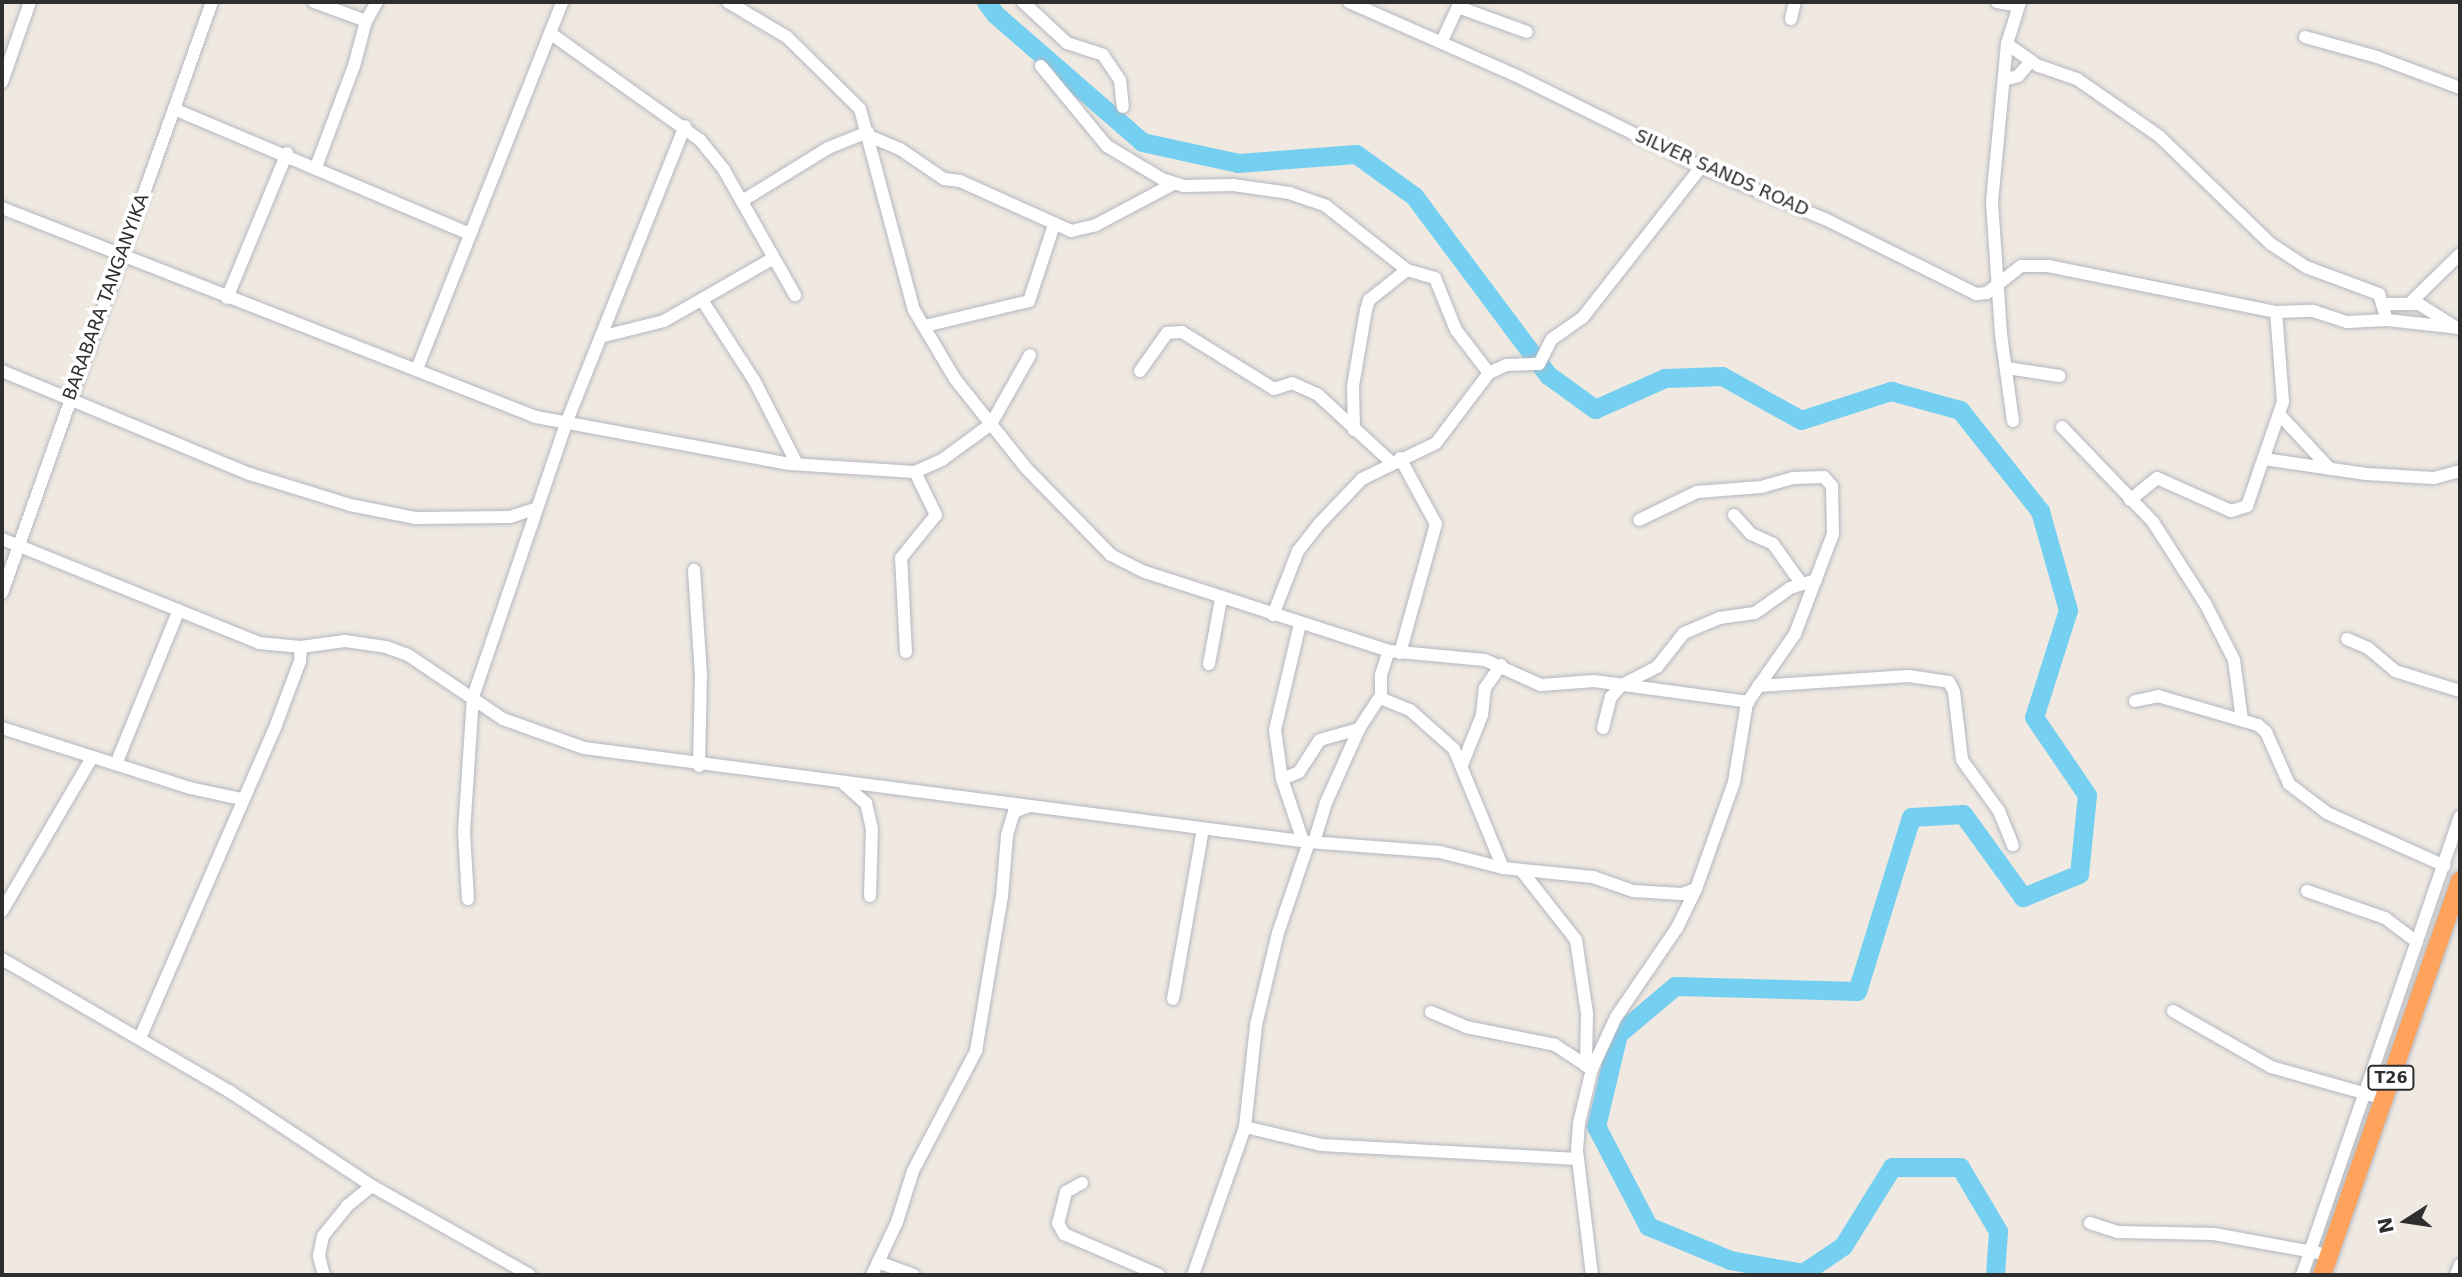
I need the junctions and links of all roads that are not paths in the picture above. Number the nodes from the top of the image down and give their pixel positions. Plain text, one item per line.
1 (30, 2) edge
2 (212, 2) edge
3 (314, 2) edge
4 (377, 2) edge
5 (562, 2) edge
6 (728, 2) edge
7 (1023, 2) edge
8 (1349, 2) edge
9 (1795, 2) edge
10 (1997, 2) edge
11 (1459, 4) edge
12 (2019, 4) edge
13 (1791, 19) dead end
14 (366, 21) junction
15 (1527, 32) dead end
16 (550, 33) junction
17 (2, 37) edge
18 (2305, 37) dead end
19 (1442, 41) junction
20 (16, 42) junction
21 (2007, 44) junction
22 (2031, 61) junction
23 (1041, 66) dead end
24 (2004, 80) junction
25 (2, 82) edge
26 (2460, 88) edge
27 (1123, 107) dead end
28 (174, 109) junction
29 (685, 126) junction
30 (869, 134) junction
31 (287, 153) junction
32 (316, 167) junction
33 (1701, 167) junction
34 (1173, 184) junction
35 (742, 201) junction
36 (2, 208) edge
37 (1054, 225) junction
38 (468, 233) junction
39 (123, 254) junction
40 (2460, 254) edge
41 (772, 259) junction
42 (1407, 270) junction
43 (2000, 281) junction
44 (795, 295) dead end
45 (227, 298) junction
46 (702, 300) junction
47 (2411, 302) junction
48 (2382, 304) junction
49 (2276, 312) junction
50 (2387, 320) junction
51 (925, 326) junction
52 (2459, 328) edge
53 (604, 337) junction
54 (1030, 355) dead end
55 (2007, 368) junction
56 (417, 369) junction
57 (1140, 371) dead end
58 (2, 372) edge
59 (1489, 373) junction
60 (2059, 376) dead end
61 (68, 401) junction
62 (2280, 415) junction
63 (2013, 421) dead end
64 (991, 424) junction
65 (565, 426) junction
66 (2062, 427) dead end
67 (1354, 430) junction
68 (2264, 459) junction
69 (1396, 460) junction
70 (797, 464) junction
71 (2330, 469) junction
72 (2460, 471) edge
73 (915, 472) junction
74 (2130, 500) junction
75 (534, 509) junction
76 (1734, 515) dead end
77 (1639, 520) dead end
78 (2, 539) edge
79 (17, 547) junction
80 (694, 570) dead end
81 (1816, 580) junction
82 (1801, 583) junction
83 (2, 593) edge
84 (1221, 599) junction
85 (179, 610) junction
86 (1273, 615) junction
87 (1300, 624) junction
88 (2347, 639) dead end
89 (301, 647) junction
90 (906, 652) dead end
91 (1395, 652) junction
92 (1209, 664) dead end
93 (1501, 665) junction
94 (1758, 686) junction
95 (1619, 687) junction
96 (2460, 691) edge
97 (473, 697) junction
98 (1380, 698) junction
99 (2134, 701) dead end
100 (1749, 702) junction
101 (2242, 720) junction
102 (2, 728) edge
103 (1603, 728) dead end
104 (1359, 729) junction
105 (91, 759) junction
106 (116, 764) junction
107 (1462, 765) junction
108 (699, 766) junction
109 (1282, 779) junction
110 (845, 785) junction
111 (241, 799) junction
112 (1031, 806) junction
113 (2460, 816) edge
114 (1203, 829) junction
115 (1309, 842) junction
116 (2013, 845) dead end
117 (2445, 866) junction
118 (1503, 868) junction
119 (1521, 870) junction
120 (2460, 880) edge
121 (1696, 889) junction
122 (2307, 891) dead end
123 (870, 896) dead end
124 (468, 899) dead end
125 (2, 911) edge
126 (2417, 942) junction
127 (2, 959) edge
128 (1173, 999) dead end
129 (2173, 1011) dead end
130 (1431, 1012) dead end
131 (140, 1038) junction
132 (1589, 1067) junction
133 (2376, 1096) junction
134 (1245, 1127) junction
135 (1578, 1159) junction
136 (1082, 1183) dead end
137 (372, 1186) junction
138 (2090, 1223) dead end
139 (2311, 1250) junction
140 (2329, 1256) junction
141 (878, 1262) junction
142 (2460, 1265) edge
143 (324, 1275) edge
144 (530, 1275) edge
145 (872, 1275) edge
146 (914, 1275) edge
147 (1159, 1275) edge
148 (1193, 1275) edge
149 (1592, 1275) edge
150 (2302, 1275) edge
151 (2322, 1275) edge
152 (2456, 1275) edge

1 - 20 street
2 - 28 street, BARABARA TANGANYIKA
3 - 14 street
4 - 14 street
5 - 16 street
6 - 30 street
7 - 27 street
8 - 19 street, SILVER SANDS ROAD
9 - 13 street
10 - 12 street
11 - 15 street
11 - 19 street
12 - 21 street
14 - 32 street
16 - 29 street
16 - 38 street
17 - 20 street
18 - 26 street
19 - 33 street, SILVER SANDS ROAD
20 - 25 street
21 - 22 street
21 - 24 street
22 - 24 street
22 - 48 street
23 - 34 street
24 - 43 street
28 - 31 street
28 - 39 street, BARABARA TANGANYIKA
29 - 35 street
29 - 53 street
30 - 35 street
30 - 37 street
30 - 51 street
31 - 32 street
31 - 45 street
32 - 38 street
33 - 43 street, SILVER SANDS ROAD
33 - 59 street
34 - 37 street
34 - 42 street
35 - 41 street
36 - 39 street
37 - 51 street
38 - 56 street
39 - 45 street
39 - 61 street, BARABARA TANGANYIKA
40 - 47 street
41 - 44 street
41 - 46 street
42 - 59 street
42 - 67 street
43 - 49 street, SILVER SANDS ROAD
43 - 55 street
45 - 56 street
46 - 53 street
46 - 70 street
47 - 48 street
47 - 52 street
48 - 50 street
49 - 50 street, SILVER SANDS ROAD
49 - 62 street
50 - 52 street, SILVER SANDS ROAD
51 - 64 street
53 - 65 street
54 - 64 street
55 - 60 street
55 - 63 street
56 - 65 street
57 - 67 street
58 - 61 street
59 - 69 street
61 - 75 street
61 - 79 street, BARABARA TANGANYIKA
62 - 68 street
62 - 71 street
64 - 73 street
64 - 84 street
65 - 70 street
65 - 75 street
66 - 74 street
67 - 69 street
68 - 71 street
68 - 74 street
69 - 86 street
69 - 91 street
70 - 73 street
71 - 72 street
73 - 90 street
74 - 101 street
75 - 97 street
76 - 82 street
77 - 81 street
78 - 79 street
79 - 83 street, BARABARA TANGANYIKA
79 - 85 street
80 - 108 street
81 - 82 street
81 - 94 street
82 - 95 street
84 - 86 street
84 - 92 street
85 - 89 street
85 - 106 street
86 - 87 street
87 - 91 street
87 - 109 street
88 - 96 street
89 - 97 street
89 - 111 street
91 - 93 street
91 - 98 street
93 - 95 street
93 - 107 street
94 - 100 street
94 - 116 street
95 - 100 street
95 - 103 street
97 - 108 street
97 - 124 street
98 - 104 street
98 - 107 street
99 - 101 street
100 - 121 street
101 - 117 street
102 - 105 street
104 - 109 street
104 - 115 street
105 - 106 street
105 - 125 street
106 - 111 street
107 - 118 street
108 - 110 street
109 - 115 street
110 - 112 street
110 - 123 street
111 - 131 street
112 - 114 street
112 - 141 street
113 - 117 street
114 - 115 street
114 - 128 street
115 - 118 street
115 - 134 street
117 - 126 street
118 - 119 street
119 - 121 street
119 - 132 street
120 - 133 highway, T26
121 - 132 street
122 - 126 street
126 - 133 street
127 - 131 street
129 - 133 street
130 - 132 street
131 - 137 street
132 - 135 street
133 - 139 street
133 - 140 highway, T26
134 - 135 street
134 - 148 street
135 - 149 street
136 - 147 street
137 - 143 street
137 - 144 street
138 - 139 street
139 - 140 street
139 - 150 street
140 - 151 highway, T26
141 - 145 street
141 - 146 street
142 - 152 street

